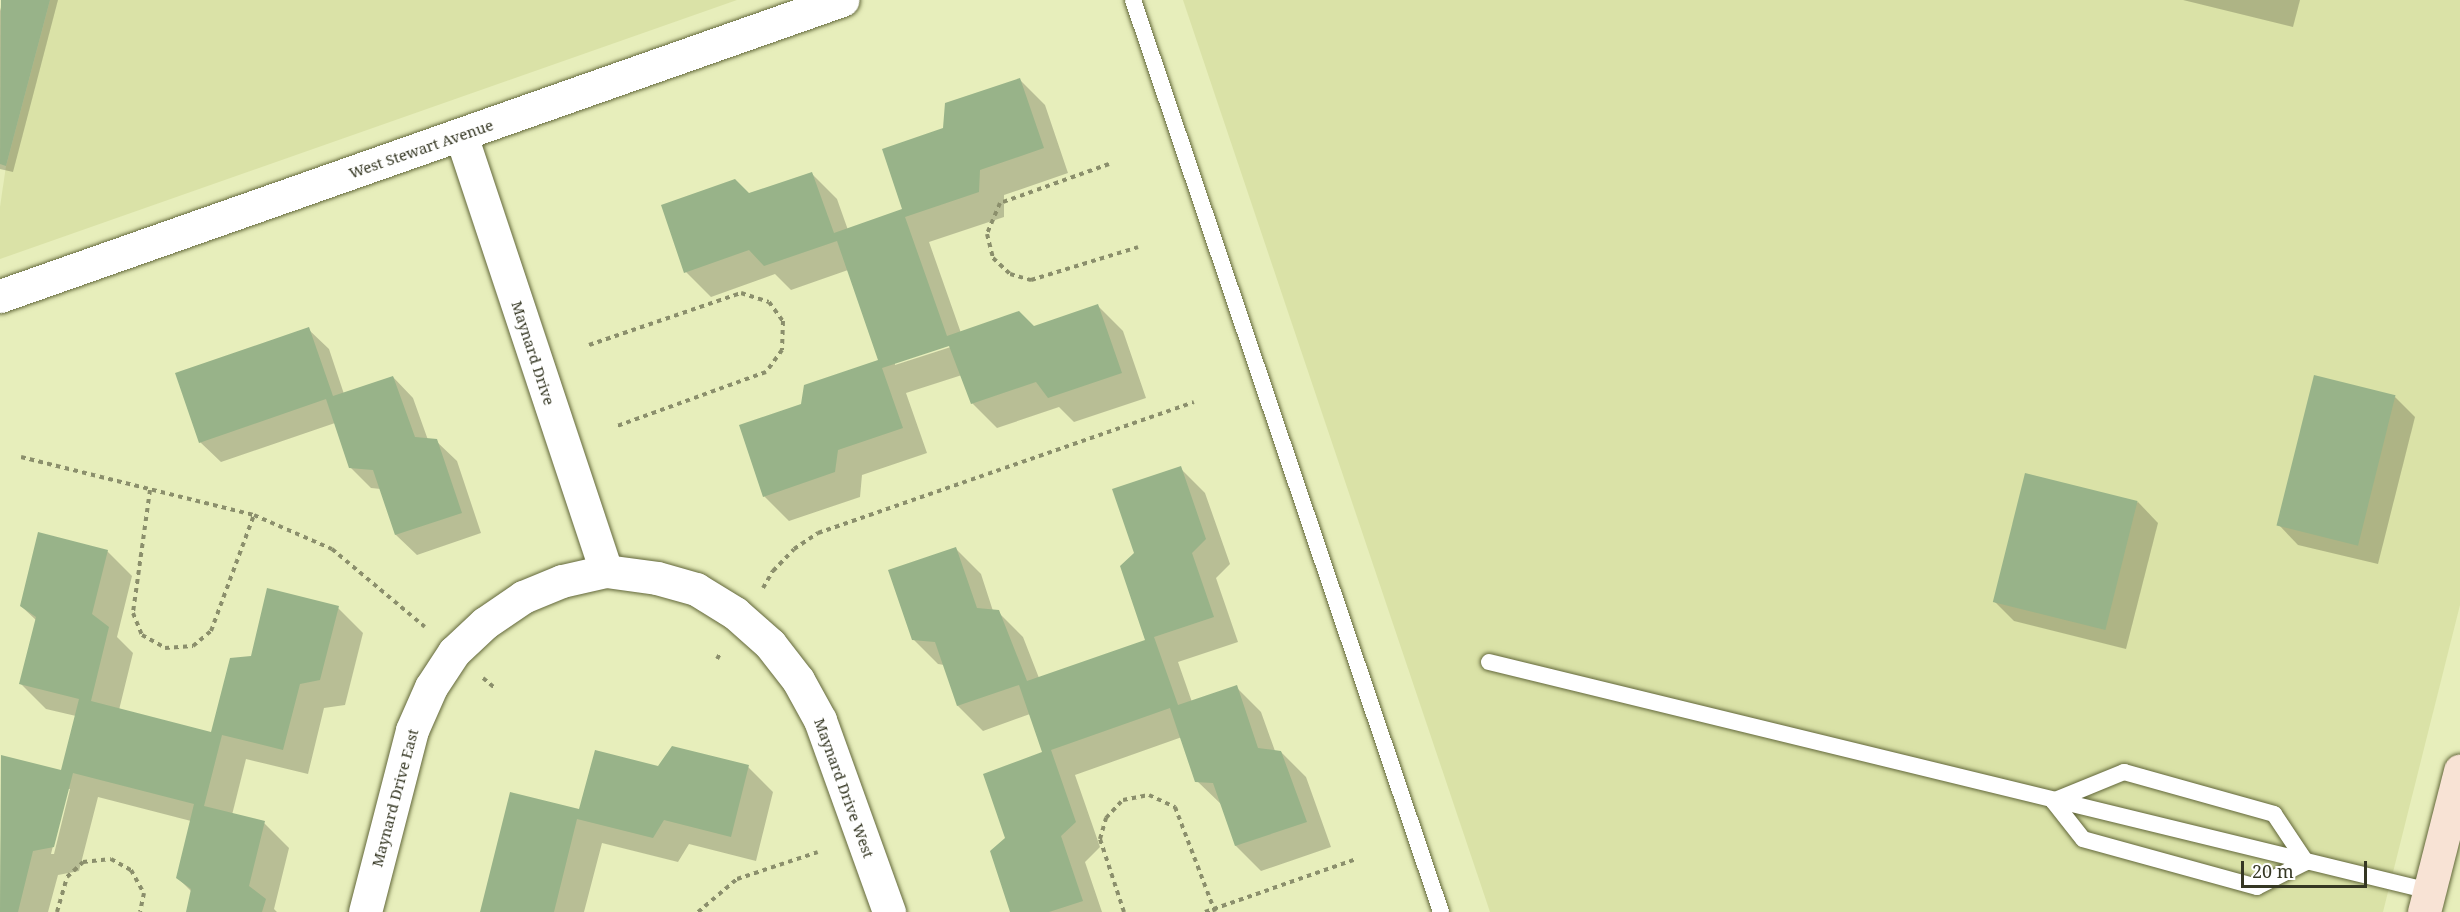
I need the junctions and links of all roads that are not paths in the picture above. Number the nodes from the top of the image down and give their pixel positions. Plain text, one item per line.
1 (842, 0) edge
2 (1133, 0) edge
3 (461, 135) junction
4 (0, 296) edge
5 (606, 571) junction
6 (1490, 662) dead end
7 (2460, 771) edge
8 (2053, 801) junction
9 (2306, 862) junction
10 (2427, 901) edge
11 (365, 912) edge
12 (889, 912) edge
13 (1441, 912) edge

1 - 3 street, West Stewart Avenue
2 - 13 lane
3 - 4 street, West Stewart Avenue
3 - 5 street, Maynard Drive
5 - 11 street, Maynard Drive East
5 - 12 street, Maynard Drive West
6 - 8 lane
7 - 10 street
8 - 9 lane
8 - 9 lane
8 - 9 lane
9 - 10 lane

